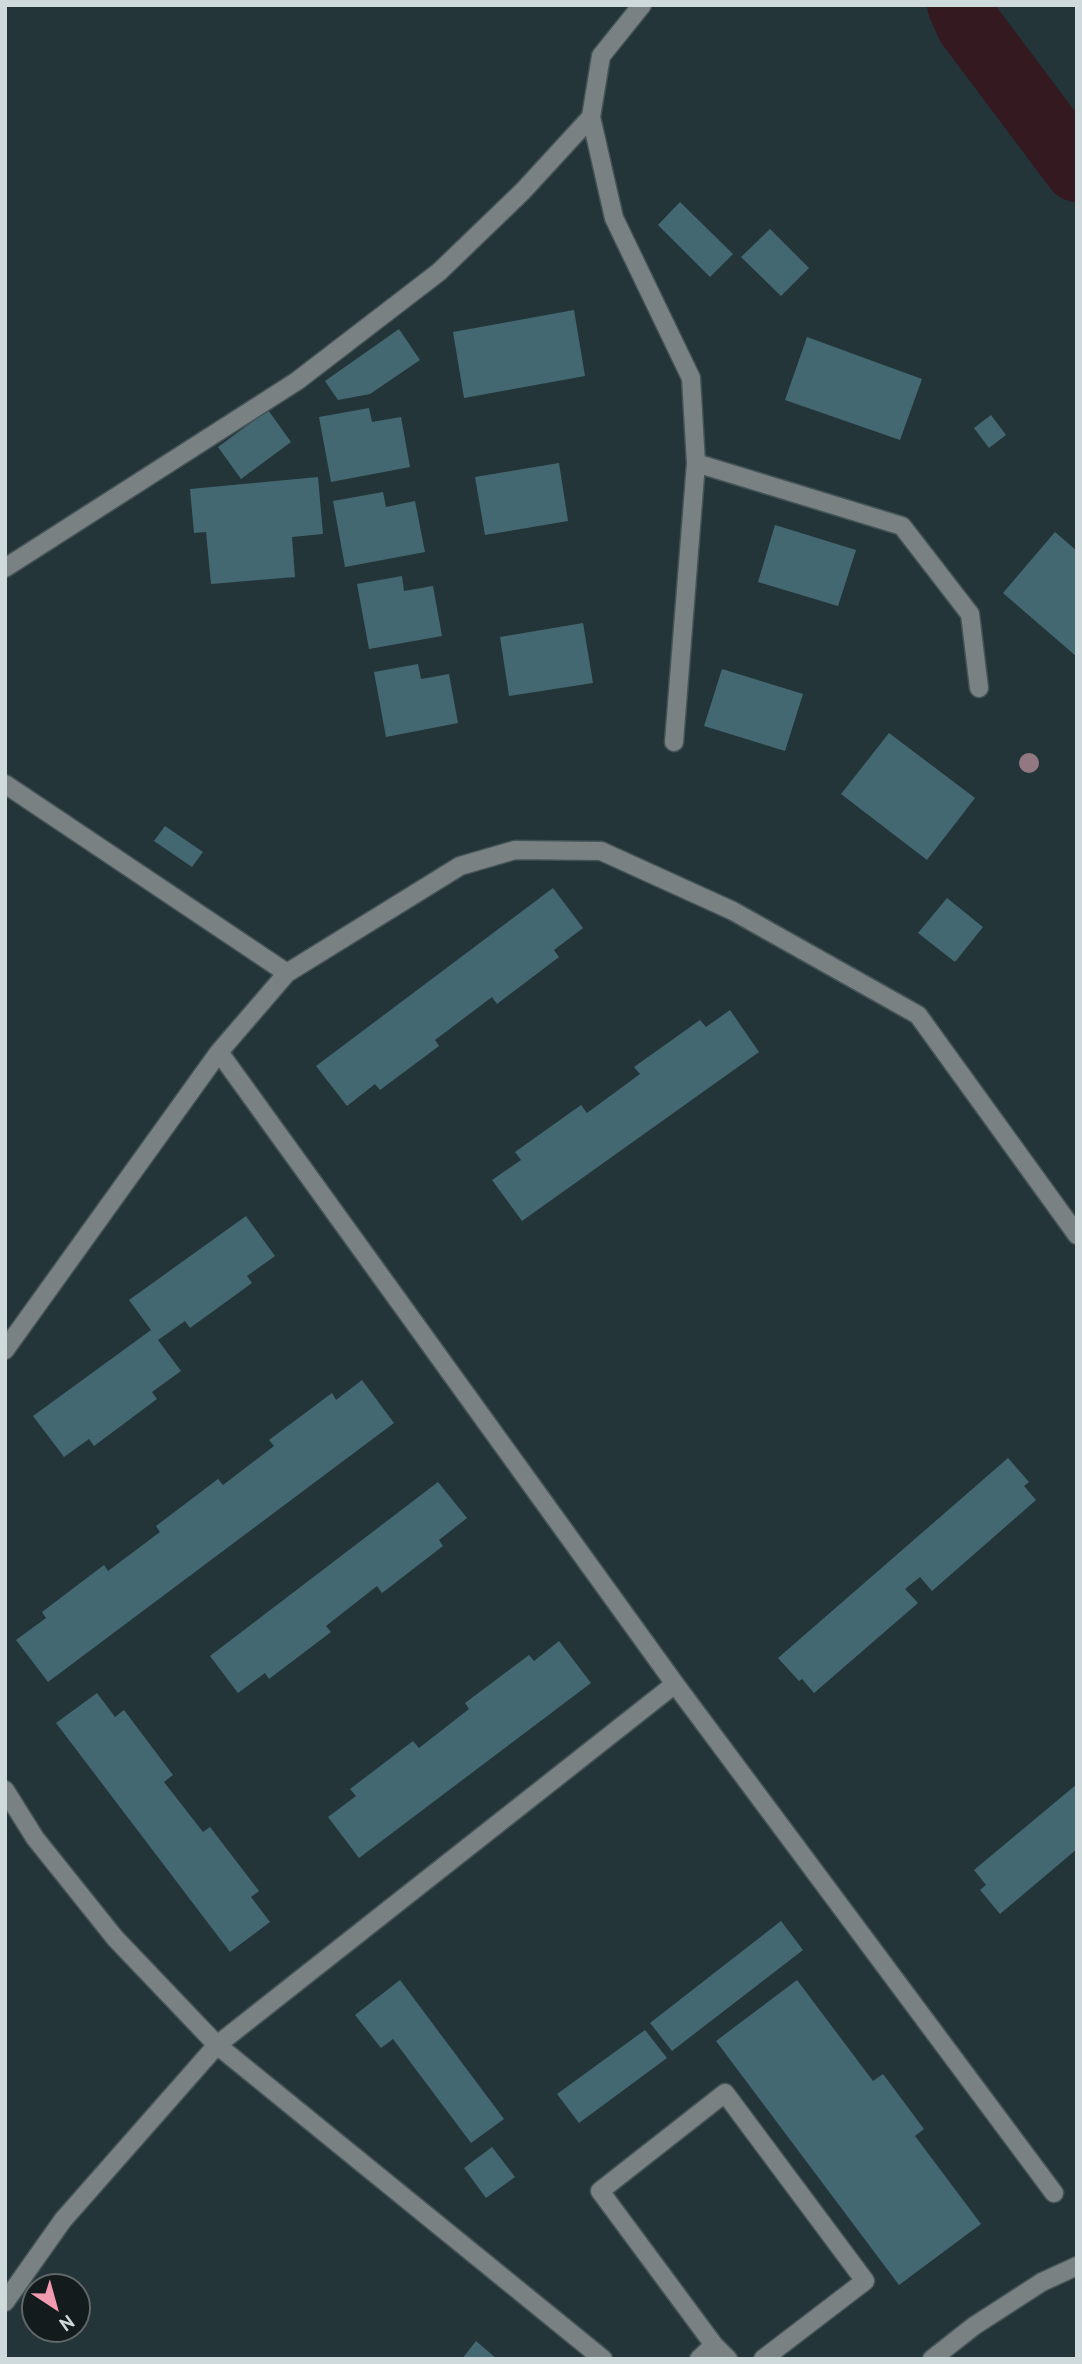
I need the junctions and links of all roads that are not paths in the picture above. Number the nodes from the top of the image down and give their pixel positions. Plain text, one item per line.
1 (642, 5) edge
2 (591, 117) junction
3 (696, 463) junction
4 (5, 568) edge
5 (979, 688) dead end
6 (674, 742) dead end
7 (5, 783) edge
8 (287, 973) junction
9 (219, 1052) junction
10 (1077, 1235) edge
11 (5, 1350) edge
12 (675, 1684) junction
13 (5, 1790) edge
14 (217, 2045) junction
15 (1054, 2193) dead end
16 (1077, 2266) edge
17 (5, 2302) edge
18 (714, 2345) junction
19 (603, 2359) edge
20 (699, 2359) edge
21 (728, 2359) edge
22 (763, 2359) edge
23 (932, 2359) edge

1 - 2 street
2 - 3 street
2 - 4 street
3 - 5 street
3 - 6 street
7 - 8 street
8 - 9 street
8 - 10 street
9 - 11 street
9 - 12 street
12 - 14 street
12 - 15 street
13 - 14 street
14 - 17 street
14 - 19 street
16 - 23 street
18 - 20 street
18 - 21 street
18 - 22 street

